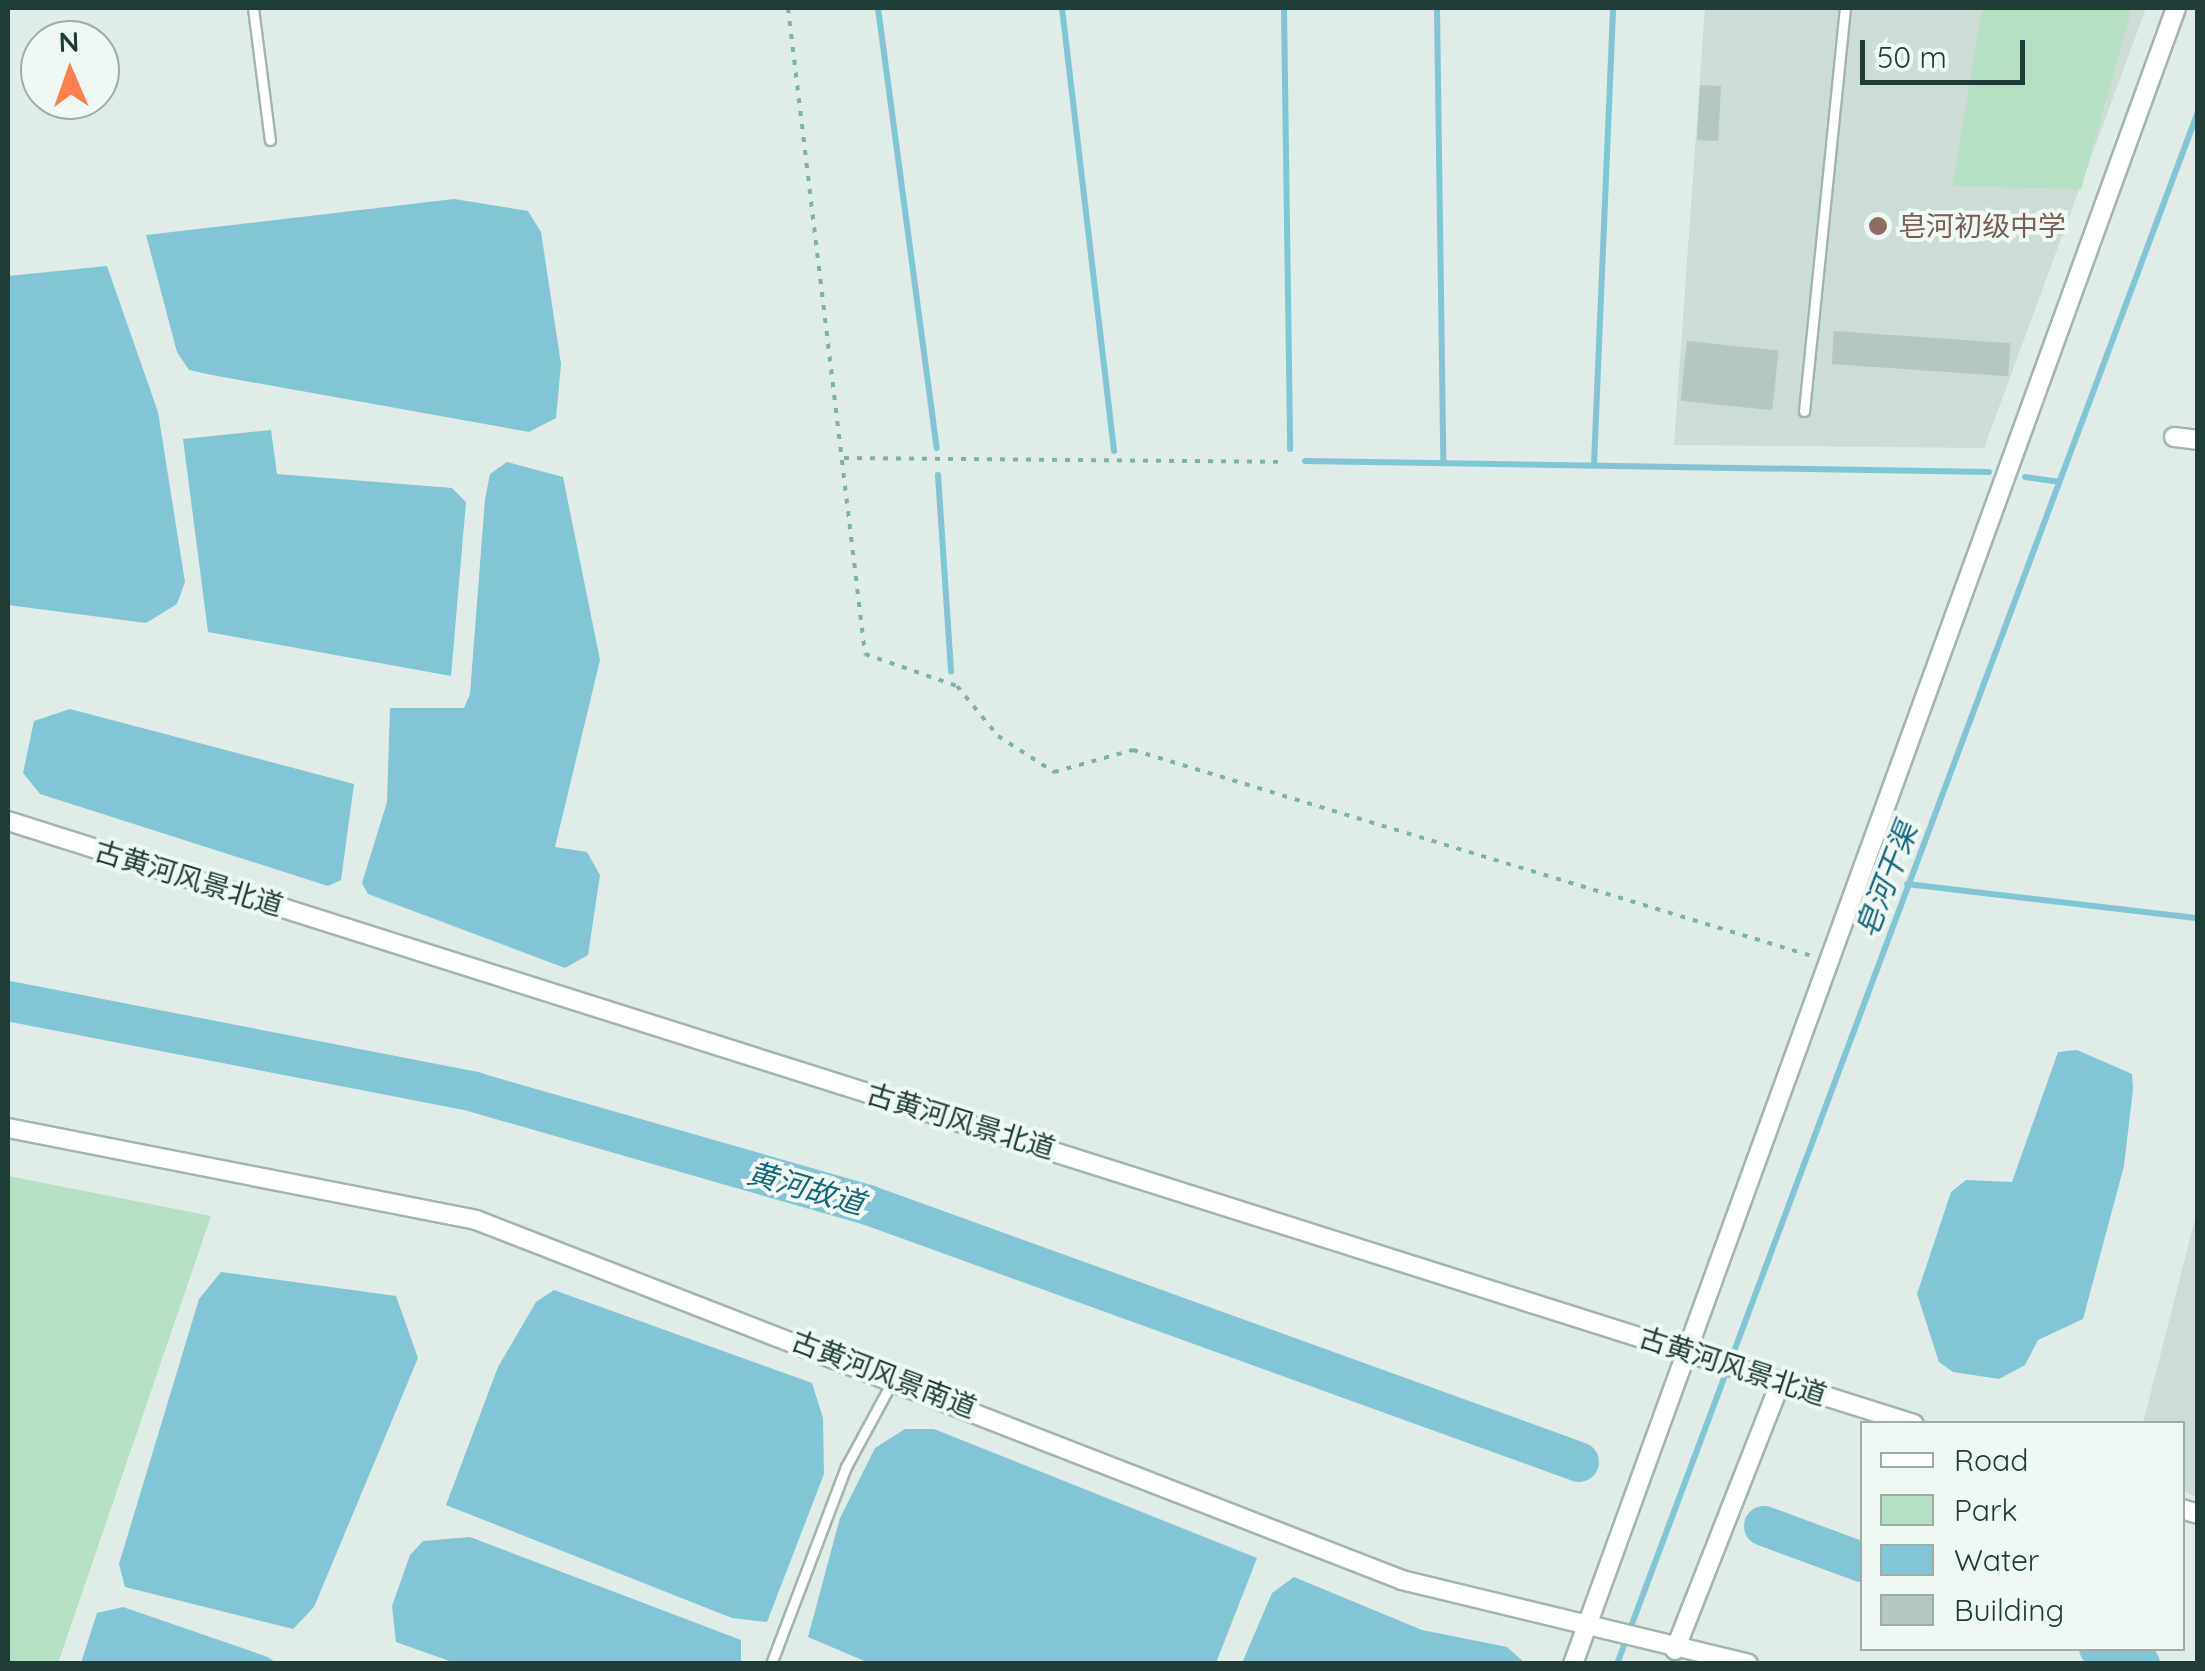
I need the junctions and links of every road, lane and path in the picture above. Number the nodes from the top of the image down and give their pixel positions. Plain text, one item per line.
1 (252, 8) edge
2 (788, 8) edge
3 (1845, 8) edge
4 (2176, 8) edge
5 (270, 140) dead end
6 (1804, 411) dead end
7 (2174, 437) dead end
8 (2198, 440) edge
9 (844, 458) junction
10 (1283, 462) dead end
11 (8, 821) edge
12 (1831, 962) junction
13 (8, 1128) edge
14 (1695, 1352) junction
15 (894, 1378) junction
16 (1773, 1380) junction
17 (1904, 1421) edge
18 (1588, 1620) junction
19 (1676, 1650) junction
20 (771, 1664) edge
21 (1573, 1664) edge
22 (1748, 1664) edge

1 - 5 lane
2 - 9 path
3 - 6 lane
4 - 12 street
7 - 8 street
9 - 10 path
9 - 12 path
11 - 14 street, 古黄河风景北道
12 - 14 street
13 - 15 street, 古黄河风景南道
14 - 16 street, 古黄河风景北道
14 - 18 street
15 - 18 street, 古黄河风景南道
15 - 20 lane
16 - 17 street, 古黄河风景北道
16 - 19 street
18 - 19 street, 古黄河风景南道
18 - 21 street
19 - 22 street, 古黄河风景南道

